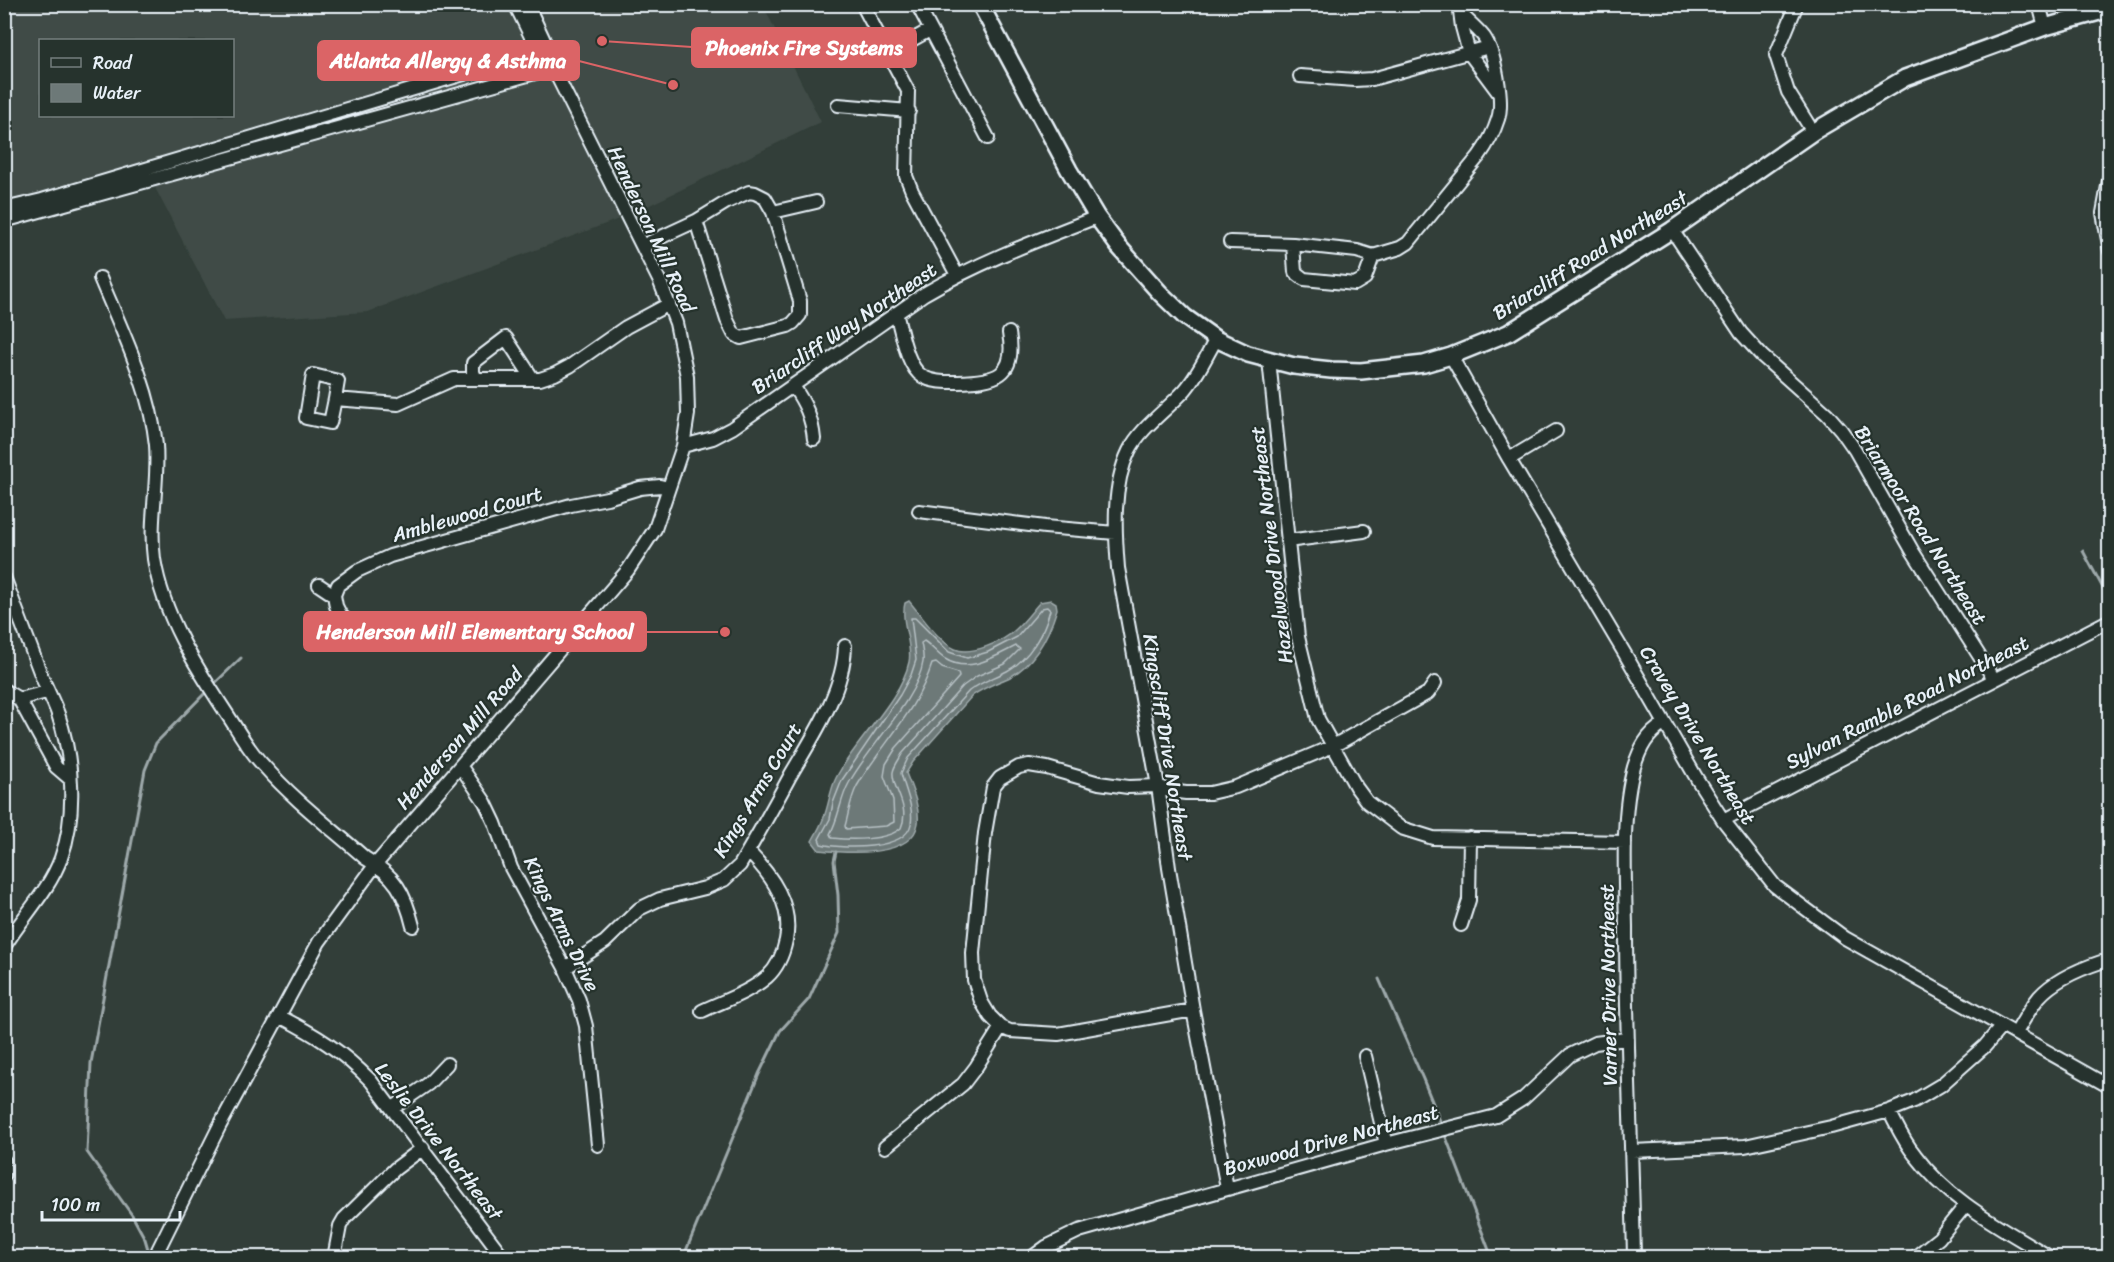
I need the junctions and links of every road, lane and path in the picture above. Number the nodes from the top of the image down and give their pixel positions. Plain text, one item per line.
1 (515, 4) edge
2 (527, 4) edge
3 (862, 4) edge
4 (917, 4) edge
5 (980, 4) edge
6 (1797, 4) edge
7 (2039, 4) edge
8 (1460, 9) edge
9 (2109, 9) edge
10 (2045, 27) junction
11 (930, 30) junction
12 (1489, 47) junction
13 (544, 51) junction
14 (888, 53) junction
15 (1469, 53) junction
16 (553, 68) junction
17 (1300, 76) dead end
18 (1498, 92) junction
19 (838, 105) dead end
20 (909, 111) junction
21 (1813, 132) junction
22 (988, 138) dead end
23 (2109, 175) edge
24 (816, 202) dead end
25 (4, 209) edge
26 (773, 212) junction
27 (1097, 217) junction
28 (696, 220) junction
29 (4, 221) edge
30 (1672, 230) junction
31 (1230, 242) dead end
32 (1293, 244) junction
33 (642, 246) junction
34 (2109, 251) edge
35 (1373, 256) junction
36 (957, 275) junction
37 (100, 278) dead end
38 (669, 304) junction
39 (896, 313) junction
40 (1009, 333) dead end
41 (1216, 339) junction
42 (1451, 356) junction
43 (1269, 360) junction
44 (476, 378) junction
45 (534, 379) junction
46 (794, 386) junction
47 (335, 399) dead end
48 (1556, 431) dead end
49 (814, 439) dead end
50 (683, 446) junction
51 (1509, 459) junction
52 (668, 488) junction
53 (920, 511) dead end
54 (1364, 531) dead end
55 (1115, 533) junction
56 (1287, 541) junction
57 (4, 577) edge
58 (319, 585) dead end
59 (334, 595) junction
60 (2109, 620) edge
61 (357, 632) dead end
62 (845, 646) dead end
63 (1994, 679) junction
64 (1435, 683) dead end
65 (4, 690) edge
66 (47, 692) junction
67 (19, 699) junction
68 (1664, 723) junction
69 (1333, 746) junction
70 (461, 767) junction
71 (70, 779) junction
72 (1158, 786) junction
73 (1723, 820) junction
74 (1470, 838) junction
75 (1625, 842) junction
76 (748, 851) junction
77 (376, 864) junction
78 (1461, 925) dead end
79 (413, 926) dead end
80 (4, 947) edge
81 (2101, 962) dead end
82 (565, 968) junction
83 (1193, 1010) junction
84 (702, 1011) dead end
85 (279, 1016) junction
86 (2002, 1026) junction
87 (1001, 1027) junction
88 (2016, 1033) junction
89 (1626, 1039) junction
90 (1365, 1056) dead end
91 (447, 1064) dead end
92 (2109, 1087) edge
93 (393, 1108) junction
94 (1889, 1111) junction
95 (1386, 1144) junction
96 (598, 1145) dead end
97 (885, 1147) dead end
98 (423, 1148) junction
99 (1632, 1150) junction
100 (4, 1161) edge
101 (4, 1175) edge
102 (1227, 1188) junction
103 (1965, 1206) junction
104 (154, 1256) edge
105 (334, 1257) edge
106 (501, 1257) edge
107 (1031, 1257) edge
108 (1634, 1257) edge
109 (1914, 1257) edge
110 (2051, 1257) edge

1 - 13 street, Henderson Mill Road
2 - 13 street, Henderson Mill Road
3 - 14 street
4 - 11 street
5 - 27 main road, Briarcliff Road Northeast
6 - 21 street
7 - 10 street
8 - 12 street
8 - 15 street
9 - 10 main road, Briarcliff Road Northeast
10 - 21 main road, Briarcliff Road Northeast
11 - 14 street
11 - 22 street
12 - 15 street
12 - 18 street
13 - 16 street, Henderson Mill Road
13 - 25 street
14 - 20 street
15 - 17 street
15 - 18 street
16 - 29 street
16 - 33 street, Henderson Mill Road
18 - 35 street
19 - 20 street
20 - 36 street
21 - 30 main road, Briarcliff Road Northeast
23 - 34 street
24 - 26 street
26 - 28 street
26 - 28 street
27 - 36 street, Briarcliff Way Northeast
27 - 41 main road, Briarcliff Road Northeast
28 - 33 street
30 - 42 main road, Briarcliff Road Northeast
30 - 63 street, Briarmoor Road Northeast
31 - 32 street
32 - 35 street
32 - 35 street
33 - 38 street, Henderson Mill Road
36 - 39 street, Briarcliff Way Northeast
37 - 77 street
38 - 45 street
38 - 50 street, Henderson Mill Road
39 - 40 street
39 - 46 street, Briarcliff Way Northeast
41 - 43 main road, Briarcliff Road Northeast
41 - 55 street, Kingscliff Drive Northeast
42 - 43 main road, Briarcliff Road Northeast
42 - 51 street, Cravey Drive Northeast
43 - 56 street, Hazelwood Drive Northeast
44 - 45 street
44 - 45 street
44 - 47 street
46 - 49 street
46 - 50 street, Briarcliff Way Northeast
48 - 51 street
50 - 52 street, Henderson Mill Road
51 - 68 street, Cravey Drive Northeast
52 - 59 street, Amblewood Court
52 - 70 street, Henderson Mill Road
53 - 55 street
54 - 56 street
55 - 72 street, Kingscliff Drive Northeast
56 - 69 street, Hazelwood Drive Northeast
57 - 66 street
58 - 59 street
59 - 61 street
60 - 63 street, Sylvan Ramble Road Northeast
62 - 76 street, Kings Arms Court
63 - 73 street, Sylvan Ramble Road Northeast
64 - 69 street
65 - 67 street
66 - 67 street
66 - 71 street
67 - 71 street
68 - 73 street, Cravey Drive Northeast
68 - 75 street, Varner Drive Northeast
69 - 72 street
69 - 74 street, Hazelwood Drive Northeast
70 - 77 street, Henderson Mill Road
70 - 82 street, Kings Arms Drive
71 - 80 street
72 - 83 street, Kingscliff Drive Northeast
72 - 87 street
73 - 86 street, Cravey Drive Northeast
74 - 75 street, Hazelwood Drive Northeast
74 - 78 street
75 - 89 street, Varner Drive Northeast
76 - 82 street, Kings Arms Court
76 - 84 street
77 - 79 street
77 - 85 street, Henderson Mill Road
81 - 88 street
82 - 96 street, Kings Arms Drive
83 - 87 street
83 - 102 street, Kingscliff Drive Northeast
85 - 93 street, Leslie Drive Northeast
85 - 104 street, Henderson Mill Road
86 - 88 street, Cravey Drive Northeast
86 - 94 street
87 - 97 street
88 - 92 street, Cravey Drive Northeast
89 - 95 street, Boxwood Drive Northeast
89 - 99 street, Varner Drive Northeast
90 - 95 street
91 - 93 street
93 - 98 street, Leslie Drive Northeast
94 - 99 street
94 - 103 street
95 - 102 street, Boxwood Drive Northeast
98 - 105 street
98 - 106 street, Leslie Drive Northeast
99 - 108 street, Varner Drive Northeast
100 - 101 street
102 - 107 street, Boxwood Drive Northeast
103 - 109 street
103 - 110 street

